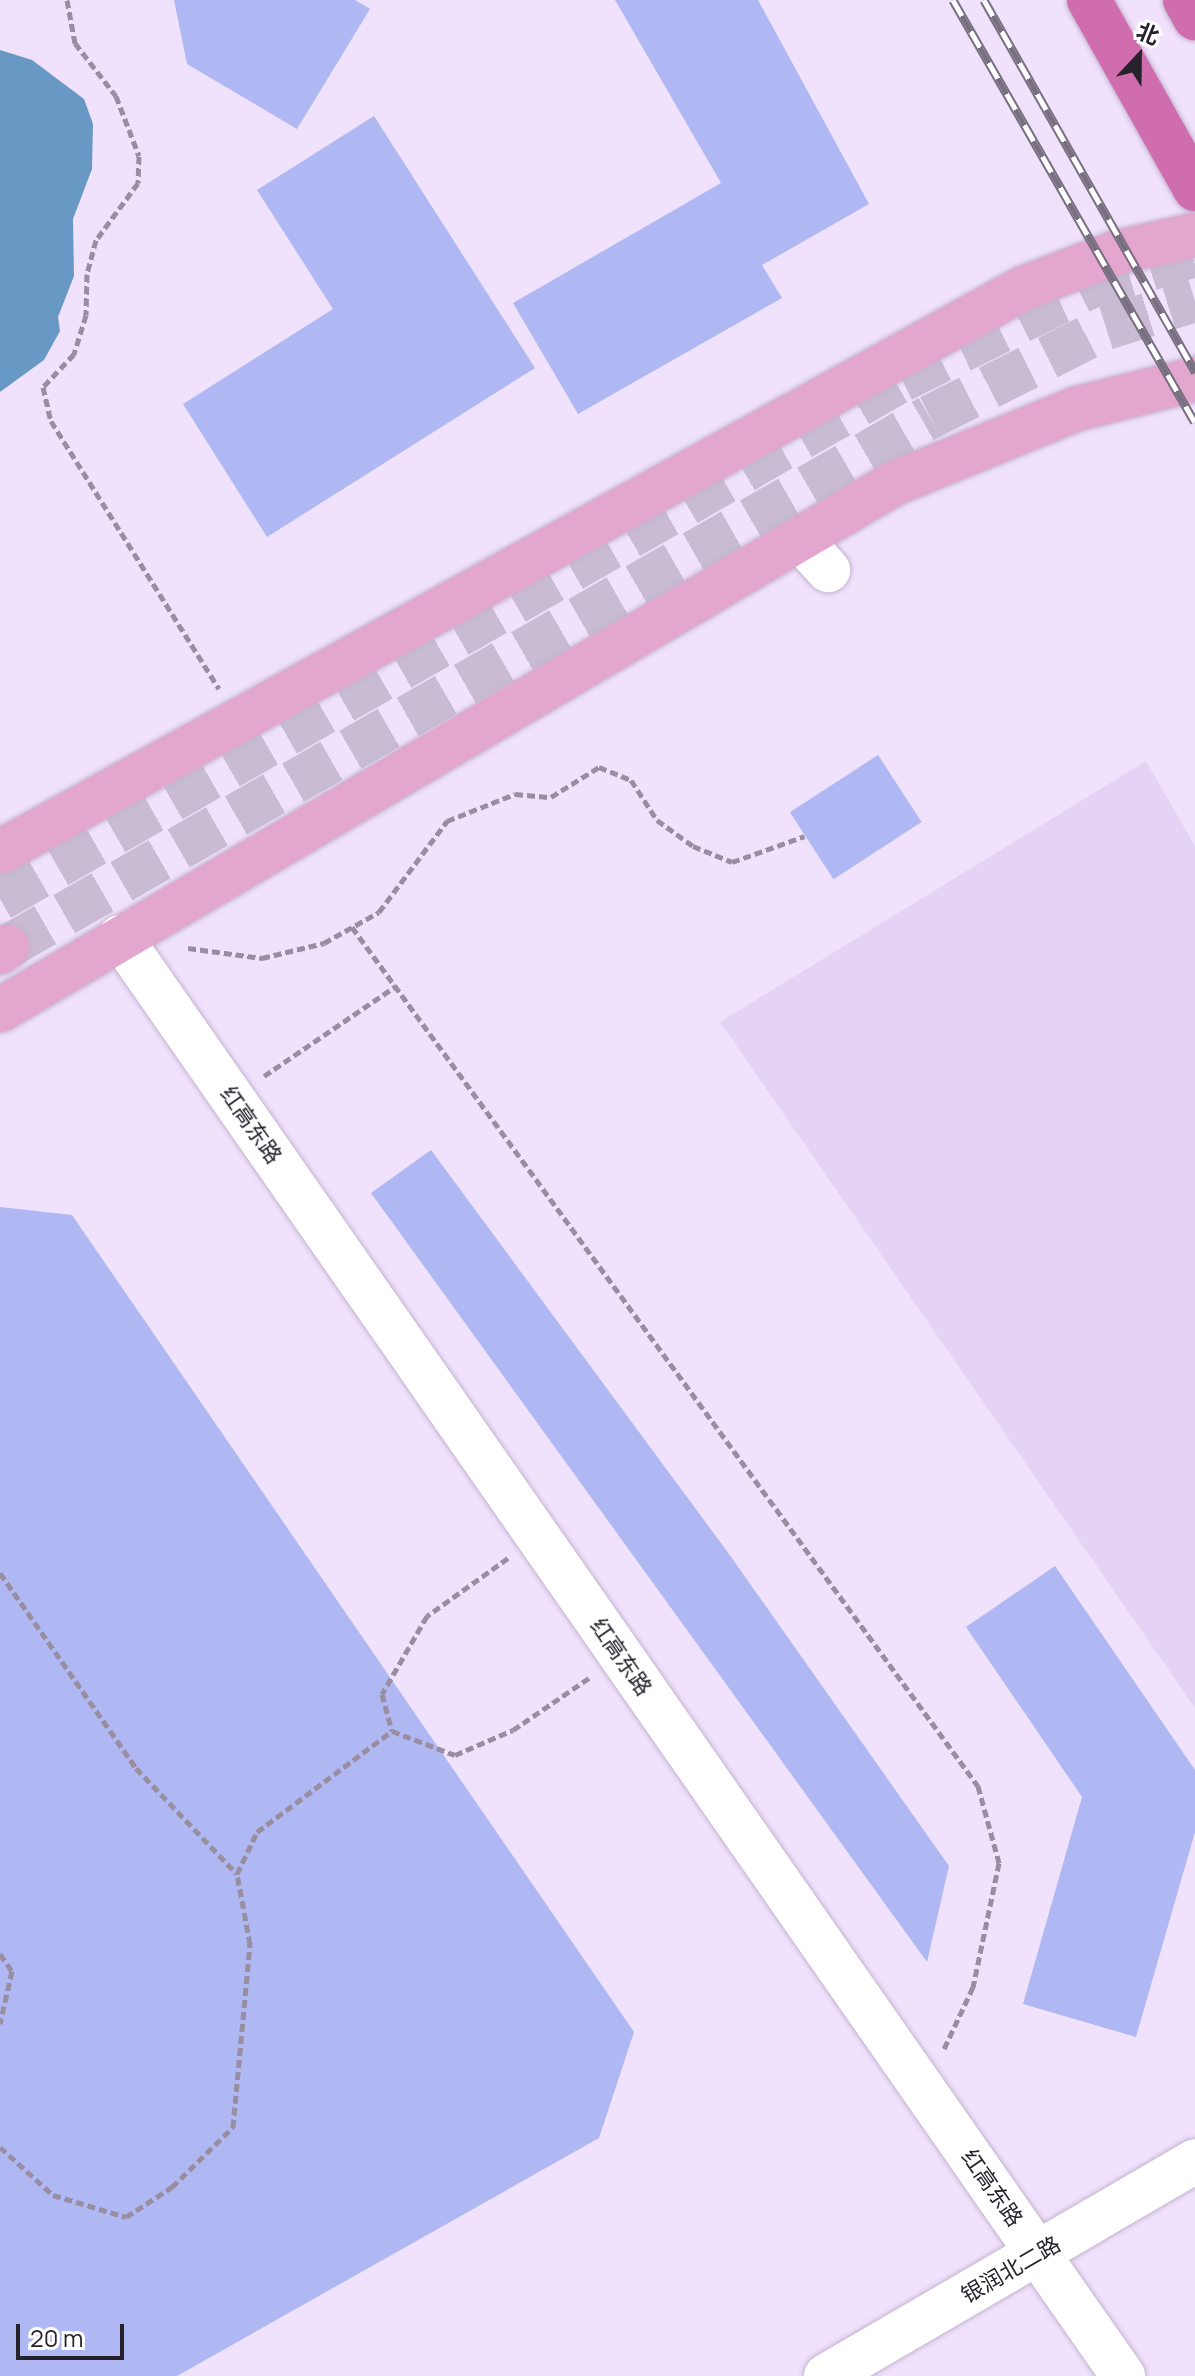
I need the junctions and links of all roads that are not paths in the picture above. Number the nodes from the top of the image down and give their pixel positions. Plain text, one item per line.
1 (1089, 0) edge
2 (1185, 0) edge
3 (1195, 18) edge
4 (1195, 189) edge
5 (1195, 235) edge
6 (1195, 379) edge
7 (0, 852) edge
8 (120, 937) junction
9 (0, 1010) edge
10 (1195, 2161) edge
11 (1038, 2255) junction
12 (826, 2376) edge
13 (1123, 2376) edge

1 - 4 highway
2 - 3 highway
5 - 7 main road
6 - 8 main road
8 - 9 main road
8 - 11 street, 红高东路
10 - 11 street, 银润北二路
11 - 12 street, 银润北二路
11 - 13 street, 红高东路

